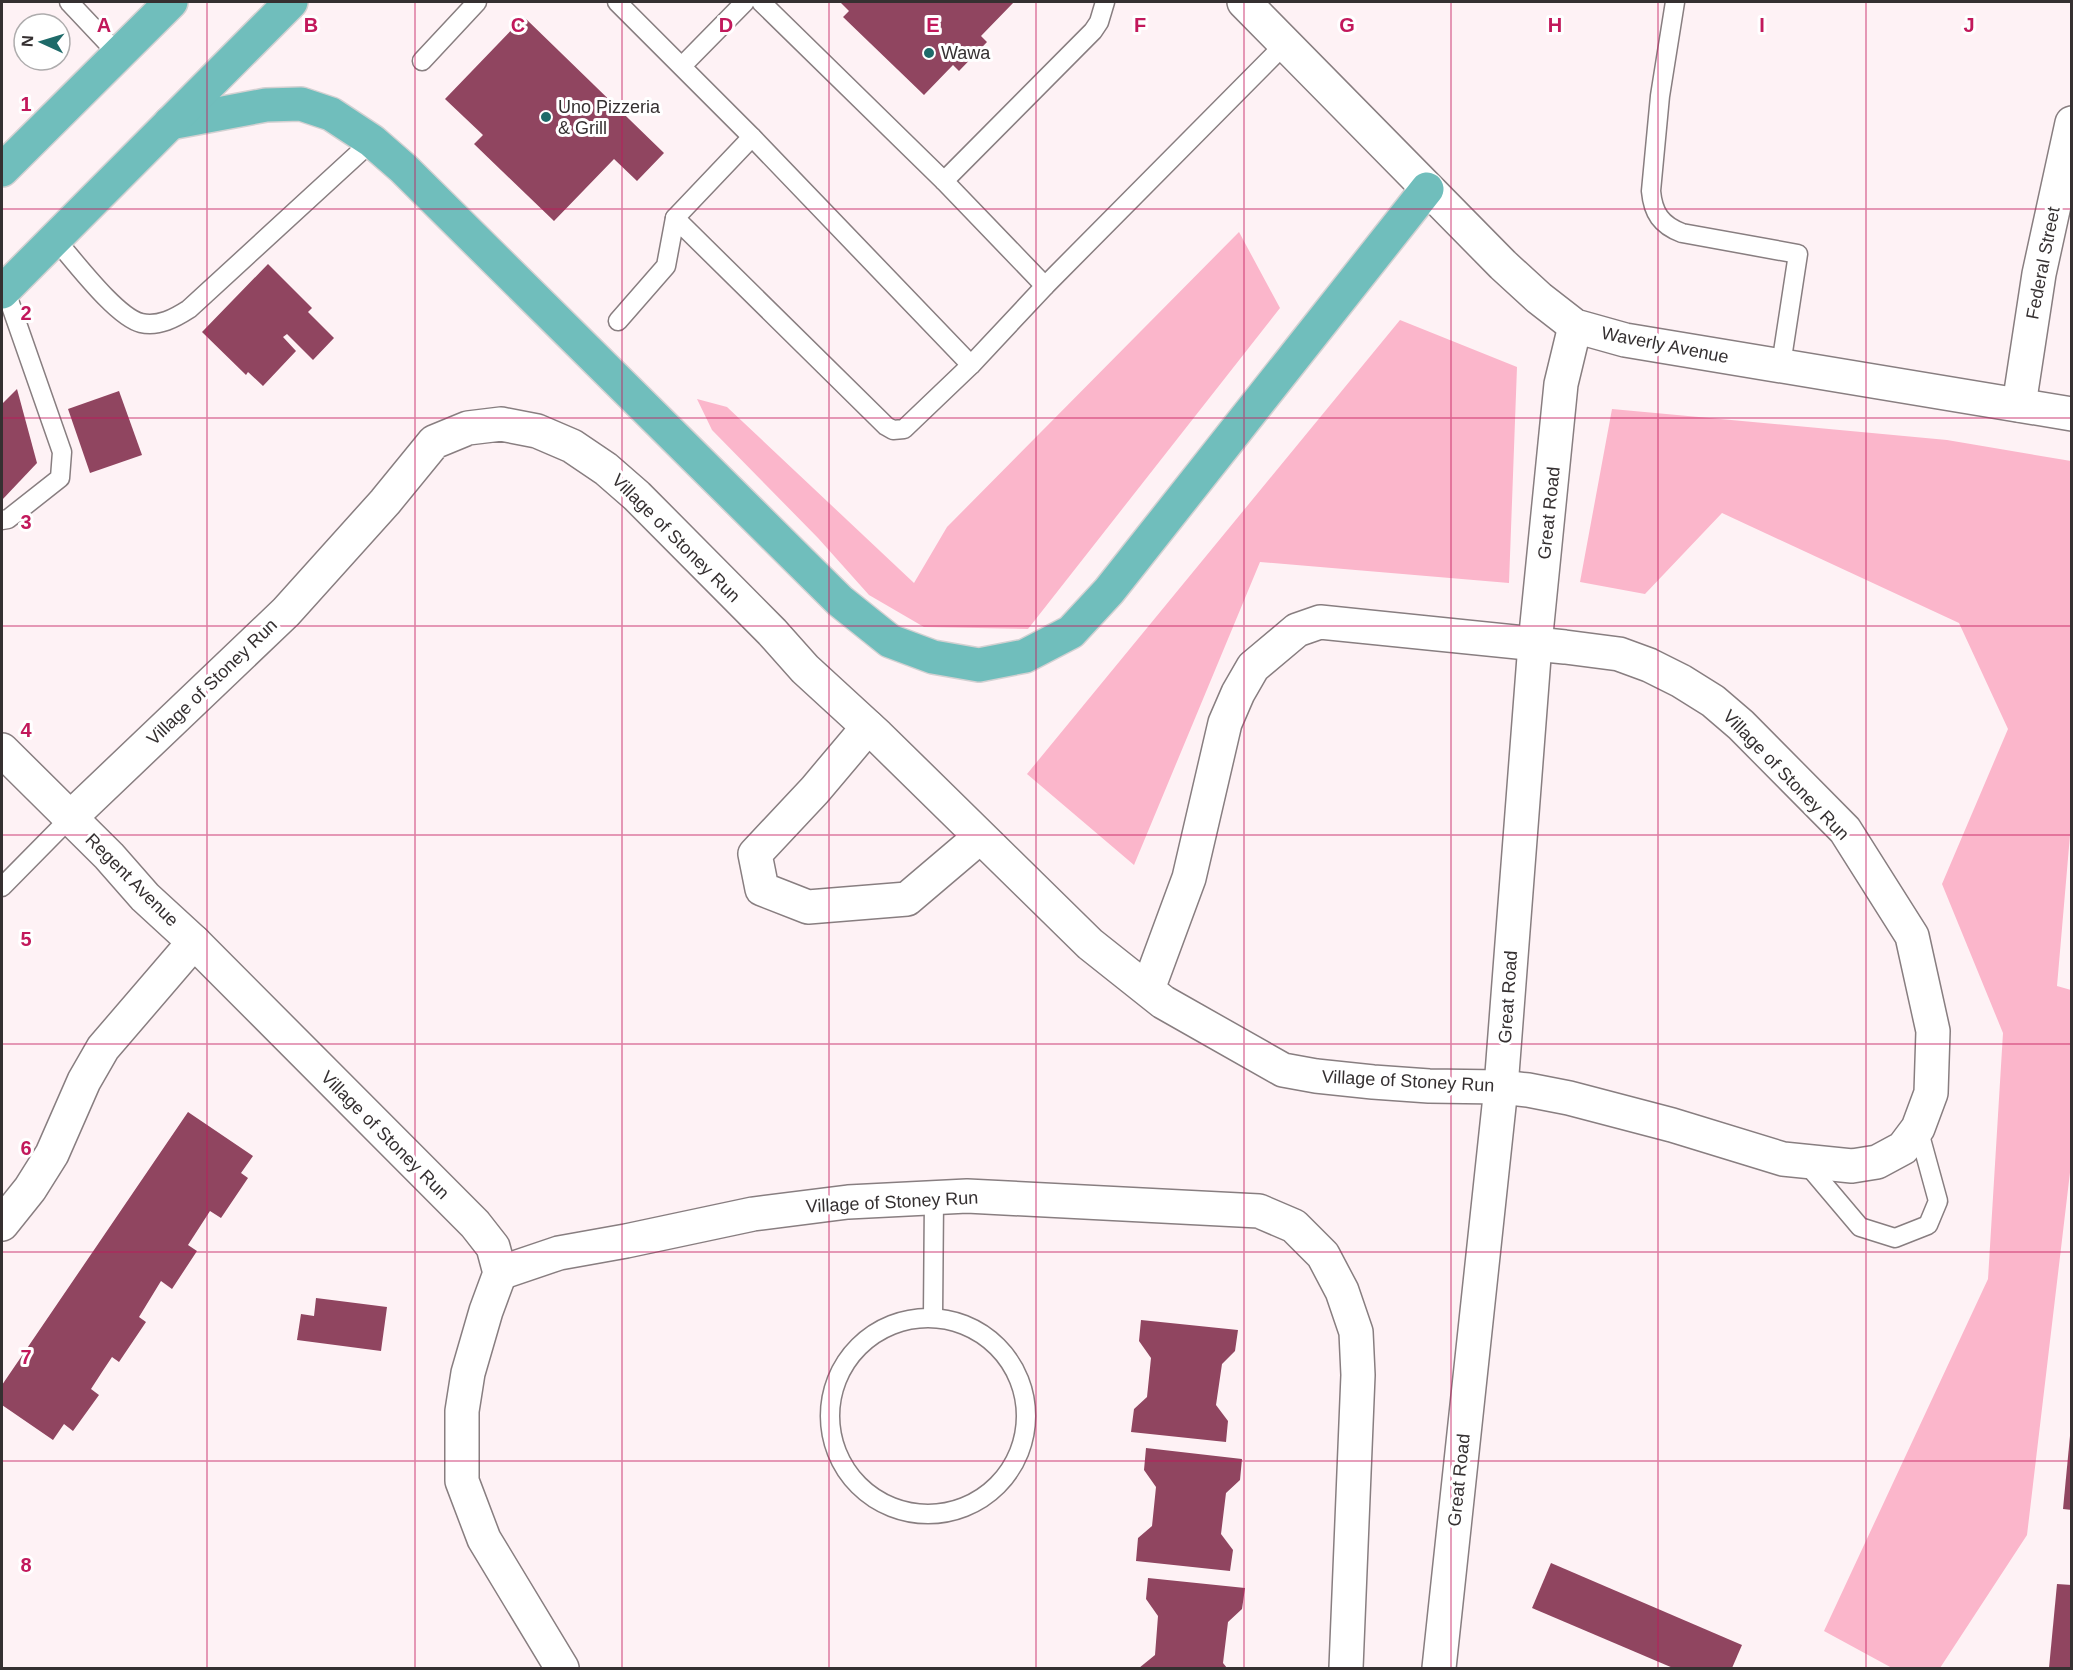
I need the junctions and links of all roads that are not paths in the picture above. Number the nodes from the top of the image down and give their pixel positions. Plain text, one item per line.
1 (69, 2) edge
2 (171, 2) edge
3 (291, 2) edge
4 (477, 2) edge
5 (617, 2) edge
6 (745, 2) edge
7 (761, 2) edge
8 (1105, 2) edge
9 (1244, 2) edge
10 (1676, 2) edge
11 (1285, 44) junction
12 (118, 54) junction
13 (422, 62) dead end
14 (682, 66) junction
15 (170, 123) junction
16 (2072, 123) edge
17 (752, 137) junction
18 (372, 141) junction
19 (2, 170) edge
20 (944, 181) junction
21 (1427, 189) junction
22 (675, 218) junction
23 (55, 239) junction
24 (1045, 286) junction
25 (3, 291) edge
26 (618, 321) dead end
27 (1575, 326) junction
28 (971, 365) junction
29 (1781, 366) junction
30 (2019, 405) junction
31 (2072, 414) edge
32 (2, 520) edge
33 (1535, 644) junction
34 (868, 727) junction
35 (2, 750) edge
36 (70, 818) junction
37 (980, 837) junction
38 (2, 887) edge
39 (194, 942) junction
40 (1148, 989) junction
41 (1501, 1087) junction
42 (1918, 1128) junction
43 (1804, 1161) junction
44 (933, 1198) junction
45 (2, 1224) edge
46 (500, 1273) junction
47 (933, 1317) junction
48 (562, 1668) edge
49 (1346, 1668) edge
50 (1439, 1668) edge

1 - 12 lane
2 - 12 highway
3 - 15 highway
4 - 13 lane
5 - 14 lane
6 - 14 lane
7 - 20 lane
8 - 20 lane
9 - 11 street, Waverly Avenue
10 - 29 lane
11 - 21 street, Waverly Avenue
11 - 24 lane
12 - 19 highway
14 - 17 lane
15 - 18 highway
15 - 23 highway
16 - 30 street, Federal Street
17 - 22 lane
17 - 28 lane
18 - 21 highway
18 - 23 lane
20 - 24 lane
21 - 27 street, Waverly Avenue
22 - 26 lane
22 - 28 lane
23 - 25 highway
24 - 28 lane
25 - 32 lane
27 - 29 street, Waverly Avenue
27 - 33 street, Great Road
29 - 30 street, Waverly Avenue
30 - 31 street, Waverly Avenue
33 - 40 street, Village of Stoney Run
33 - 41 street, Great Road
33 - 42 street, Village of Stoney Run
34 - 36 street, Village of Stoney Run
34 - 37 street, Village of Stoney Run
34 - 37 street
35 - 36 street
36 - 38 lane
36 - 39 street, Regent Avenue
37 - 40 street, Village of Stoney Run
39 - 45 street
39 - 46 street, Village of Stoney Run
40 - 41 street, Village of Stoney Run
41 - 43 street, Village of Stoney Run
41 - 50 street, Great Road
42 - 43 street, Village of Stoney Run
42 - 43 lane
44 - 46 street, Village of Stoney Run
44 - 47 lane
44 - 49 street, Village of Stoney Run
46 - 48 street
47 - 47 lane

